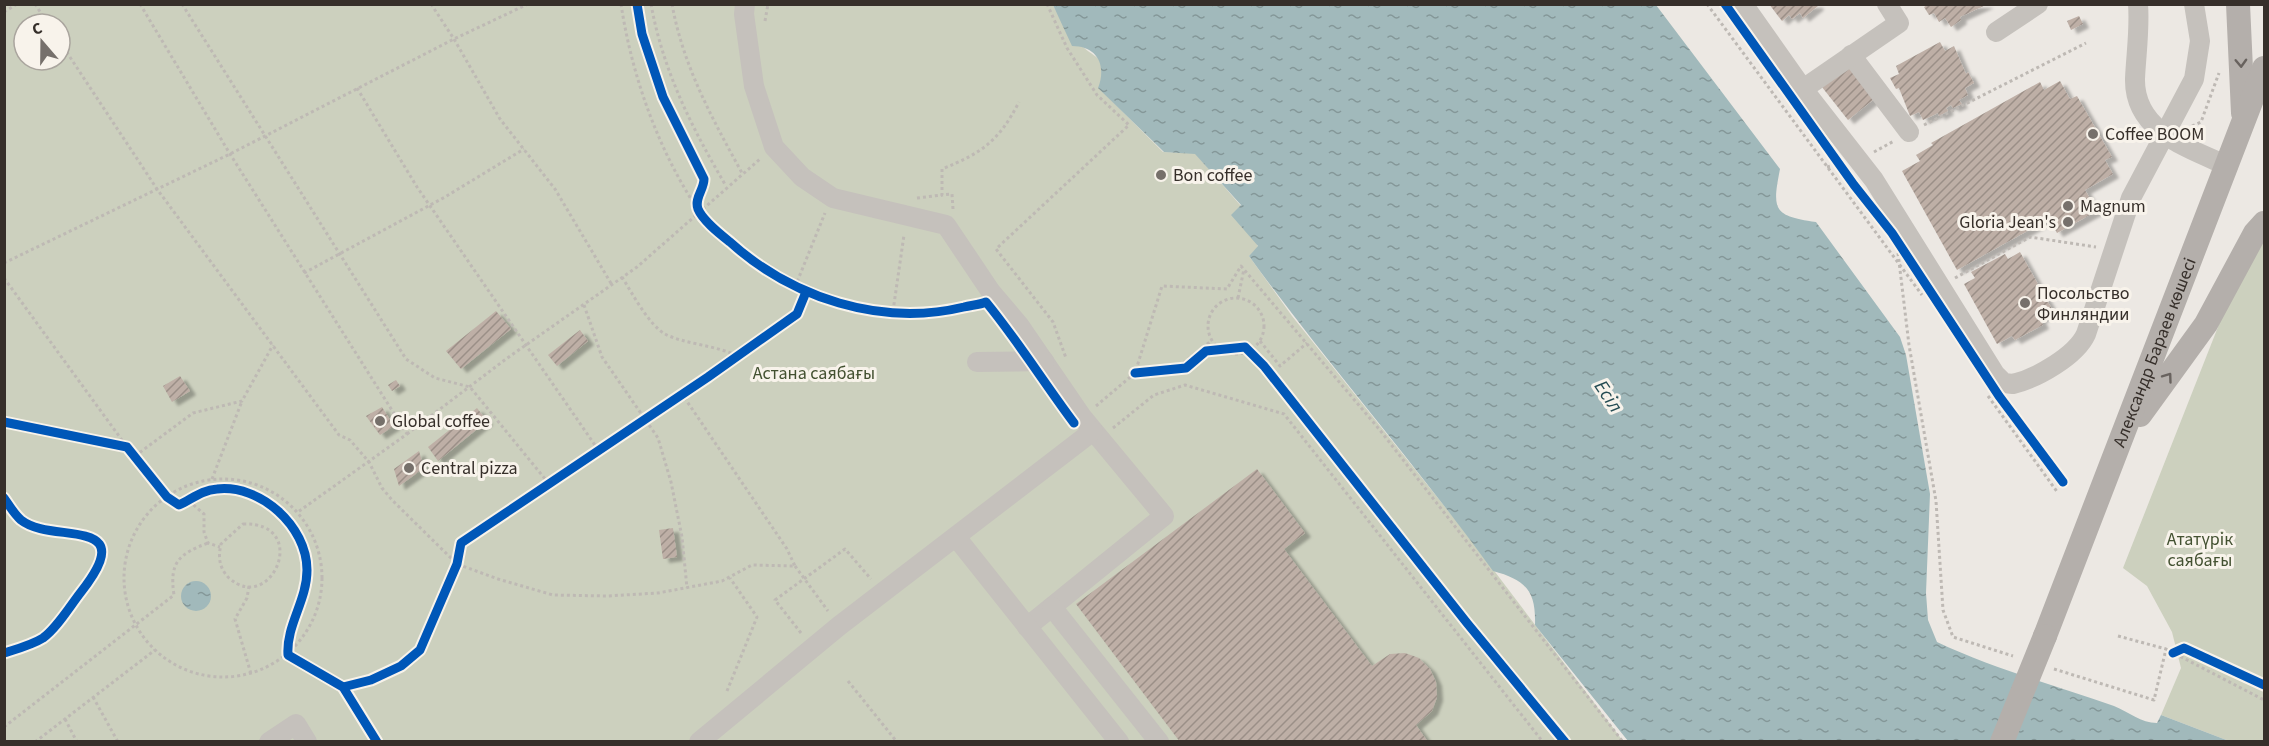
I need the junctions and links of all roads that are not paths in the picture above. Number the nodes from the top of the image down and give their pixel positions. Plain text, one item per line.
1 (746, 4) edge
2 (1743, 4) edge
3 (1887, 4) edge
4 (2138, 4) edge
5 (2194, 4) edge
6 (2238, 4) edge
7 (2026, 8) edge
8 (1996, 32) dead end
9 (1851, 55) junction
10 (2265, 68) edge
11 (2262, 83) edge
12 (1803, 89) junction
13 (2244, 125) junction
14 (1909, 132) road end
15 (2164, 134) junction
16 (2228, 166) junction
17 (2265, 223) edge
18 (1044, 361) junction
19 (977, 362) dead end
20 (1091, 429) junction
21 (2121, 441) junction
22 (956, 537) junction
23 (1052, 607) junction
24 (1027, 627) junction
25 (2045, 636) junction
26 (269, 741) edge
27 (307, 741) edge
28 (699, 741) edge
29 (1119, 741) edge
30 (1159, 741) edge
31 (2002, 741) edge
32 (2012, 741) edge

1 - 18 lane
2 - 12 lane
3 - 9 lane
4 - 15 lane
5 - 15 lane
6 -> 13 main road
7 - 8 lane
9 - 12 lane
9 - 14 lane
10 - 11 main road, Александр Бараев көшесі
11 - 13 main road, Александр Бараев көшесі
12 - 15 lane
13 - 16 main road, Александр Бараев көшесі
15 - 16 lane
16 - 21 main road, Александр Бараев көшесі
21 -> 17 main road
18 - 19 lane
18 - 20 lane
20 - 22 lane
20 - 23 lane
21 - 25 main road, Александр Бараев көшесі
22 - 24 lane
22 - 28 lane
23 - 24 lane
23 - 30 lane
24 - 29 lane
25 - 31 main road, bridge
25 - 32 main road, bridge
26 - 27 lane

